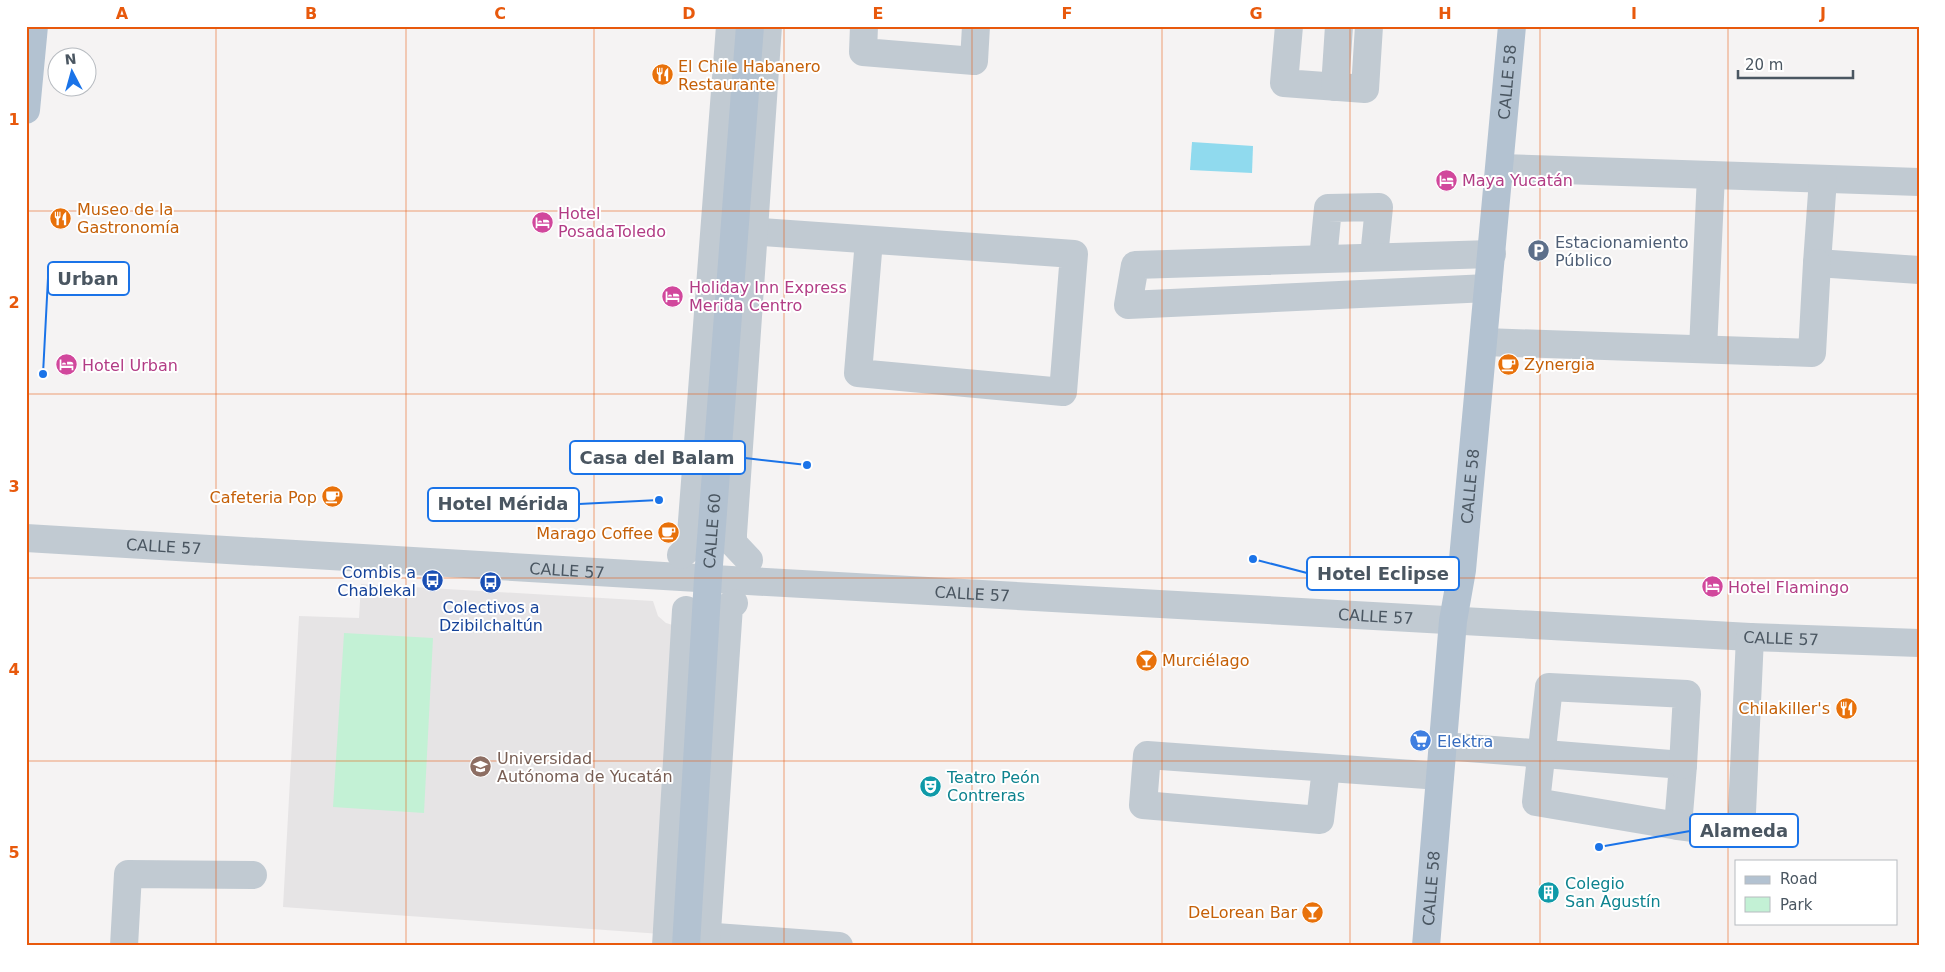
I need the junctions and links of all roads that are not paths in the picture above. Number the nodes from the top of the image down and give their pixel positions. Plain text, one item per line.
1 (34, 26) edge
2 (730, 26) edge
3 (750, 26) edge
4 (768, 26) edge
5 (864, 26) edge
6 (976, 26) edge
7 (1289, 26) edge
8 (1339, 26) edge
9 (1369, 26) edge
10 (1512, 26) edge
11 (1335, 87) junction
12 (27, 94) edge
13 (1500, 168) junction
14 (1711, 175) junction
15 (1824, 179) junction
16 (1919, 182) edge
17 (744, 231) junction
18 (869, 240) junction
19 (1492, 254) junction
20 (1374, 257) junction
21 (1323, 259) junction
22 (1817, 263) junction
23 (1919, 270) edge
24 (1488, 288) junction
25 (1484, 342) junction
26 (1703, 349) junction
27 (26, 538) edge
28 (681, 555) dead end
29 (749, 560) dead end
30 (708, 578) junction
31 (734, 603) dead end
32 (686, 610) dead end
33 (1453, 620) junction
34 (1750, 637) junction
35 (1919, 643) edge
36 (1443, 746) junction
37 (1541, 755) junction
38 (1683, 765) junction
39 (1326, 768) junction
40 (1440, 776) junction
41 (1678, 826) junction
42 (253, 875) dead end
43 (690, 942) edge
44 (124, 946) edge
45 (839, 946) edge
46 (1426, 946) edge

1 - 12 main road
2 - 28 street
3 - 17 main road, CALLE 60
4 - 17 street
5 - 6 street
7 - 11 street
8 - 11 street
9 - 11 street
10 - 13 main road, CALLE 58
13 - 14 street
13 - 19 main road, CALLE 58
14 - 15 street
14 - 26 street
15 - 16 street
15 - 22 street
17 - 18 street
17 - 29 street
17 - 30 main road, CALLE 60
18 - 18 street
19 - 20 street
19 - 24 main road, CALLE 58
20 - 21 street
20 - 21 street
21 - 24 street
22 - 23 street
22 - 26 street
24 - 25 main road, CALLE 58
25 - 26 street
25 - 33 main road, CALLE 58
27 - 30 street, CALLE 57
30 - 33 street, CALLE 57
30 - 43 main road, CALLE 60
31 - 43 street
32 - 43 street
33 - 34 street, CALLE 57
33 - 36 main road, CALLE 58
34 - 35 street, CALLE 57
34 - 41 street
36 - 37 street
36 - 40 main road, CALLE 58
37 - 38 street
37 - 38 street
37 - 41 street
38 - 41 street
39 - 39 street
39 - 40 street
40 - 46 main road, CALLE 58
42 - 44 street
43 - 45 street

